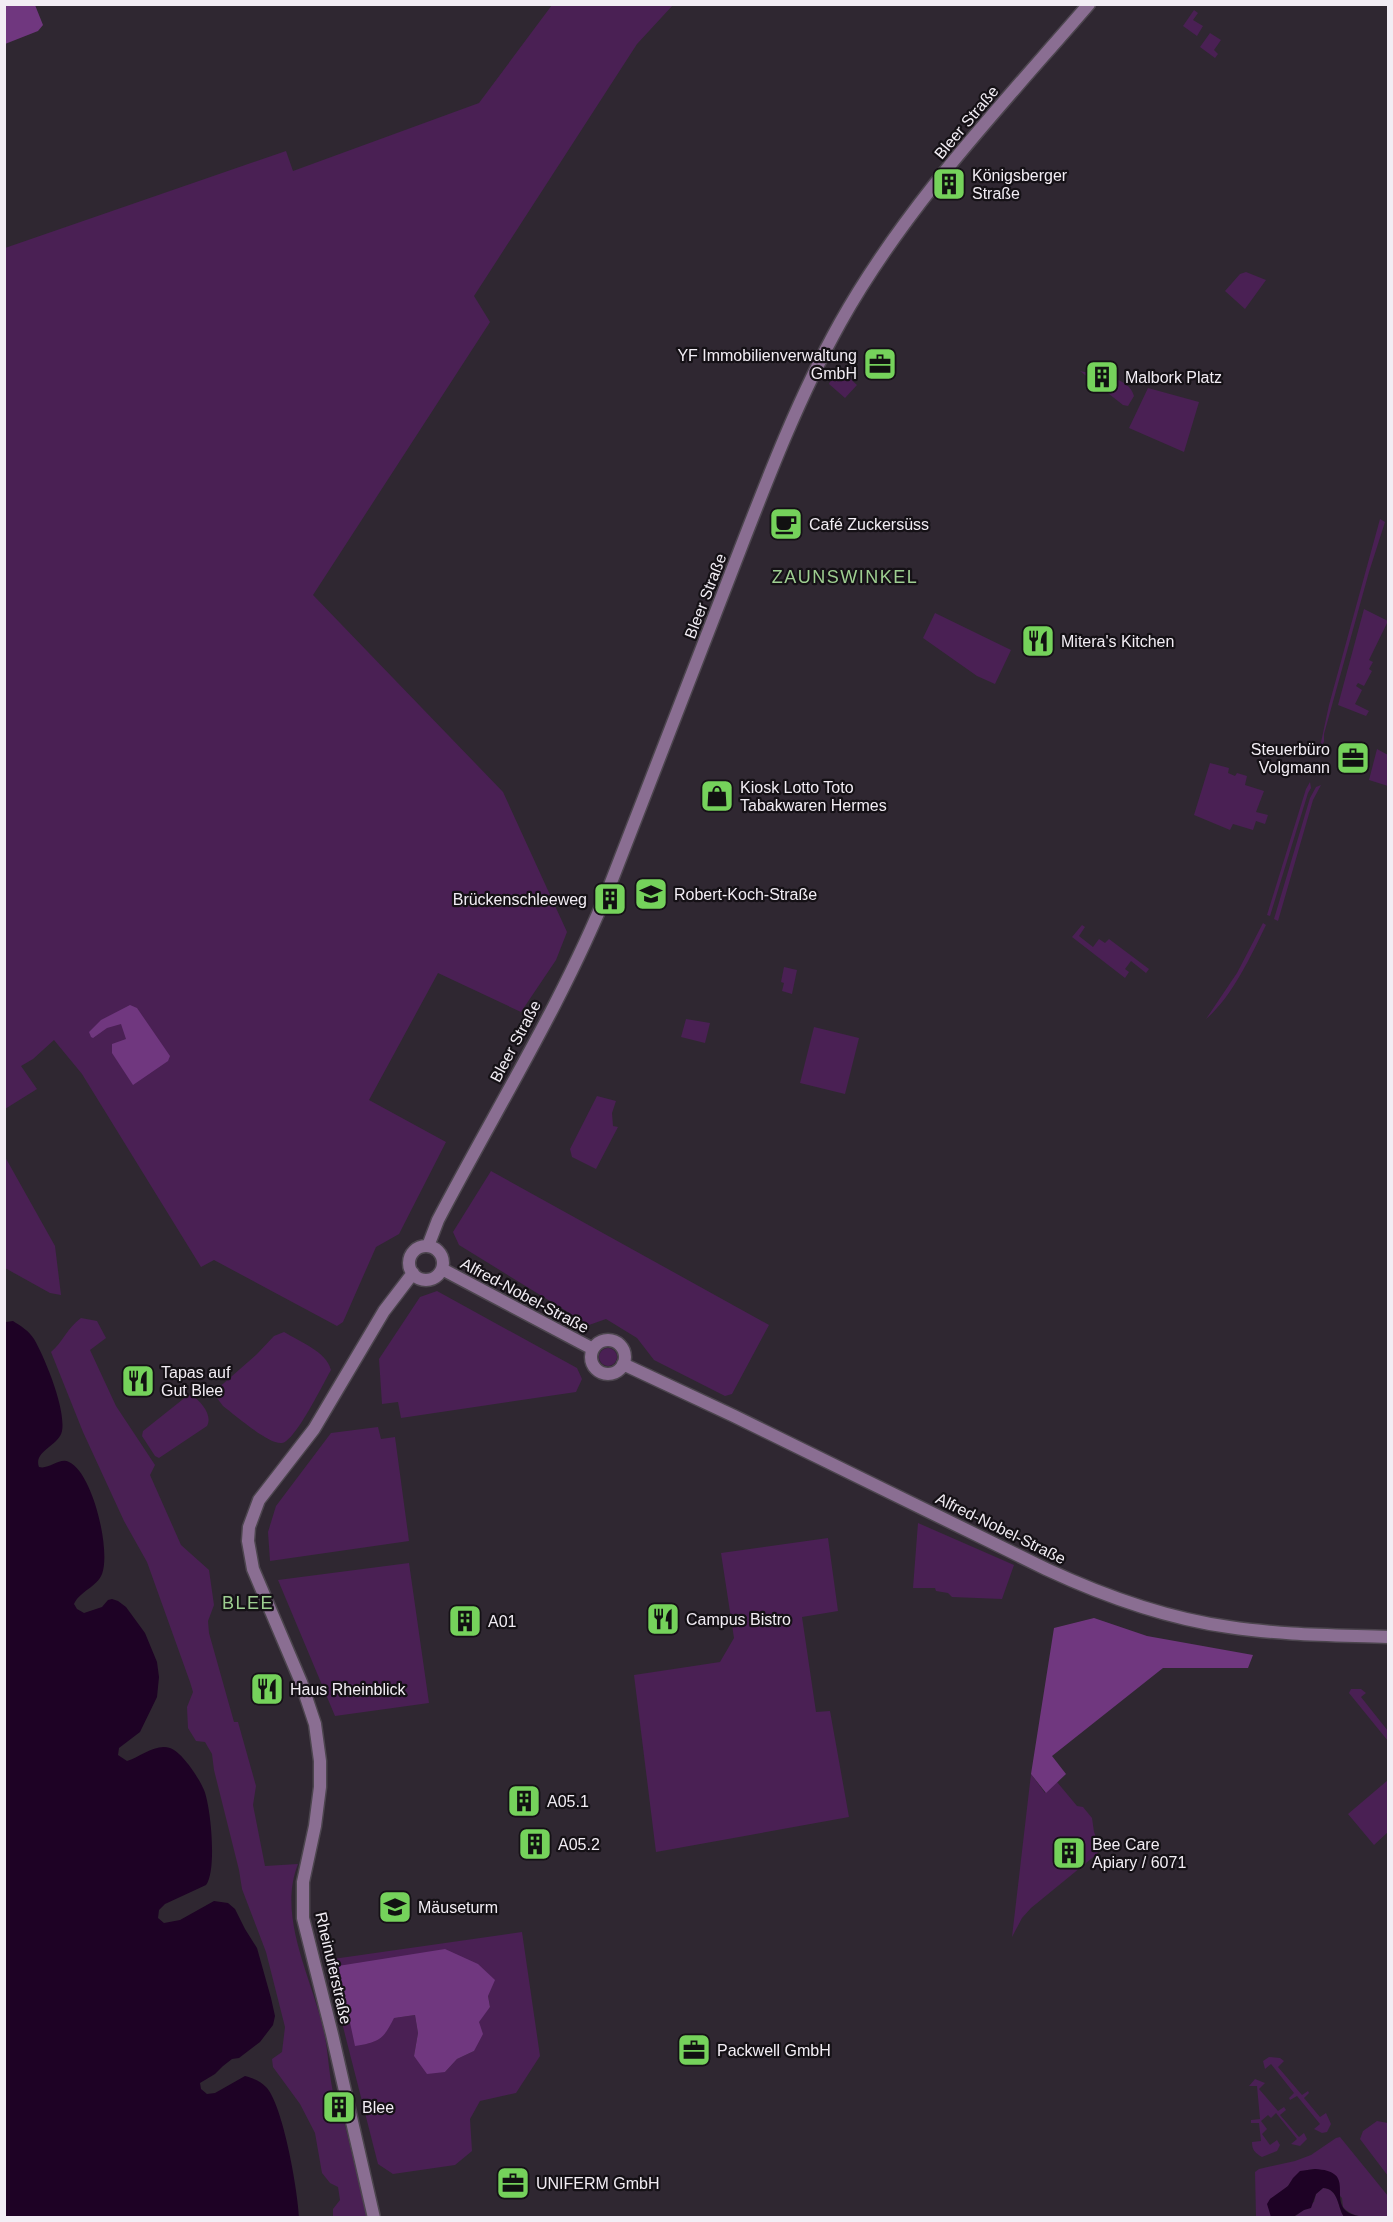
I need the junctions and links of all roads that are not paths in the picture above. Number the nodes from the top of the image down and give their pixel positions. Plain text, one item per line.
1 (1089, 4) edge
2 (428, 1246) junction
3 (442, 1269) junction
4 (413, 1273) junction
5 (593, 1349) junction
6 (623, 1364) junction
7 (1389, 1637) edge
8 (374, 2217) edge

1 - 2 street, Bleer Straße
2 - 3 street
2 - 4 street
3 - 4 street
3 - 5 street, Alfred-Nobel-Straße
4 - 8 street, Rheinuferstraße
5 - 6 street
5 - 6 street
6 - 7 street, Alfred-Nobel-Straße

